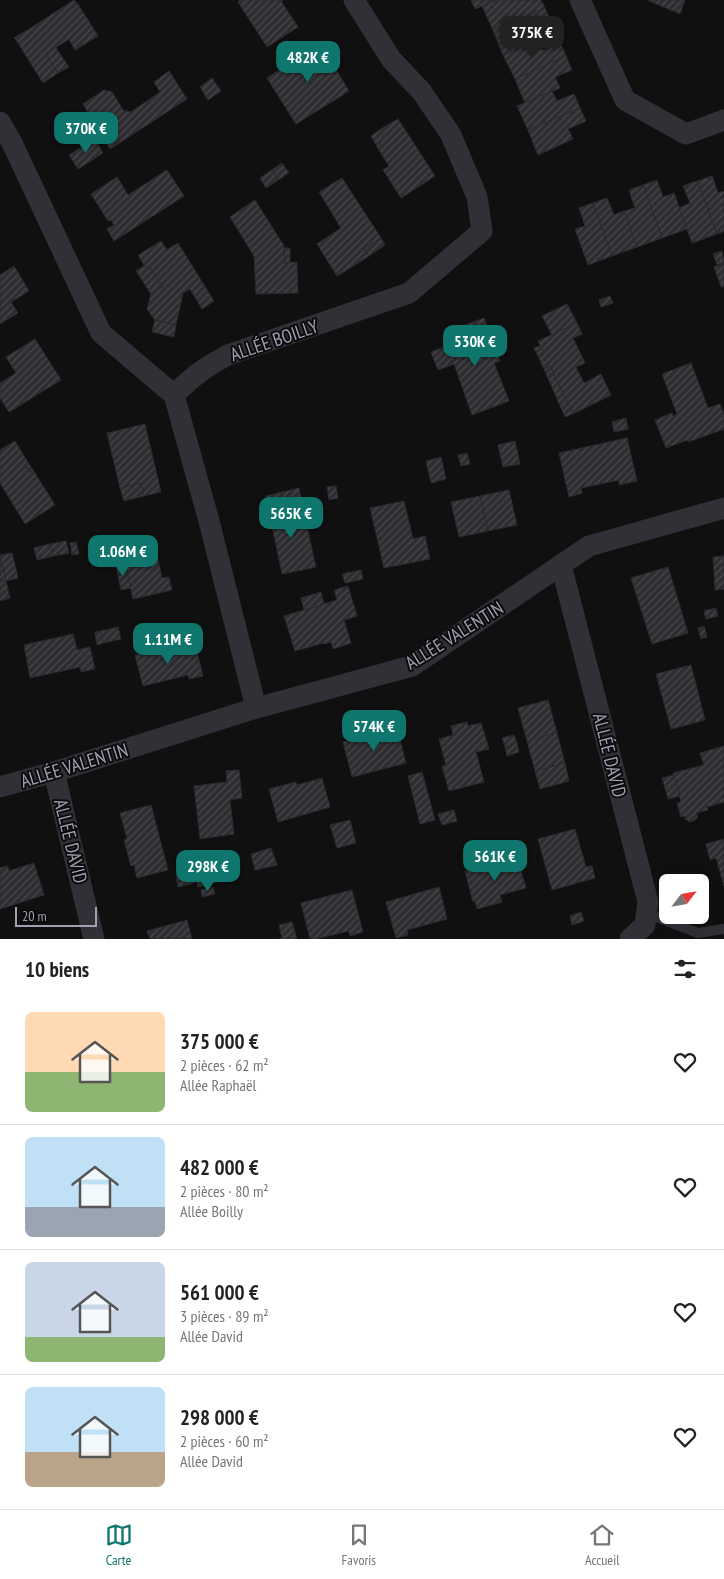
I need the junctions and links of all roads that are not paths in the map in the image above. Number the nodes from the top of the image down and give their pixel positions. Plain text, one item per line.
1 (354, 0) edge
2 (580, 0) edge
3 (724, 120) edge
4 (0, 122) edge
5 (174, 395) junction
6 (724, 508) edge
7 (561, 565) junction
8 (256, 708) junction
9 (54, 772) junction
10 (0, 787) edge
11 (646, 913) junction
12 (724, 929) edge
13 (94, 939) edge
14 (630, 939) edge

1 - 5 street, ALLÉE BOILLY
2 - 3 street
4 - 5 street
5 - 8 street
6 - 7 street, ALLÉE VALENTIN
7 - 8 street, ALLÉE VALENTIN
7 - 11 street, ALLÉE DAVID
8 - 9 street, ALLÉE VALENTIN
9 - 10 street, ALLÉE VALENTIN
9 - 13 street, ALLÉE DAVID
11 - 12 lane
11 - 14 street

